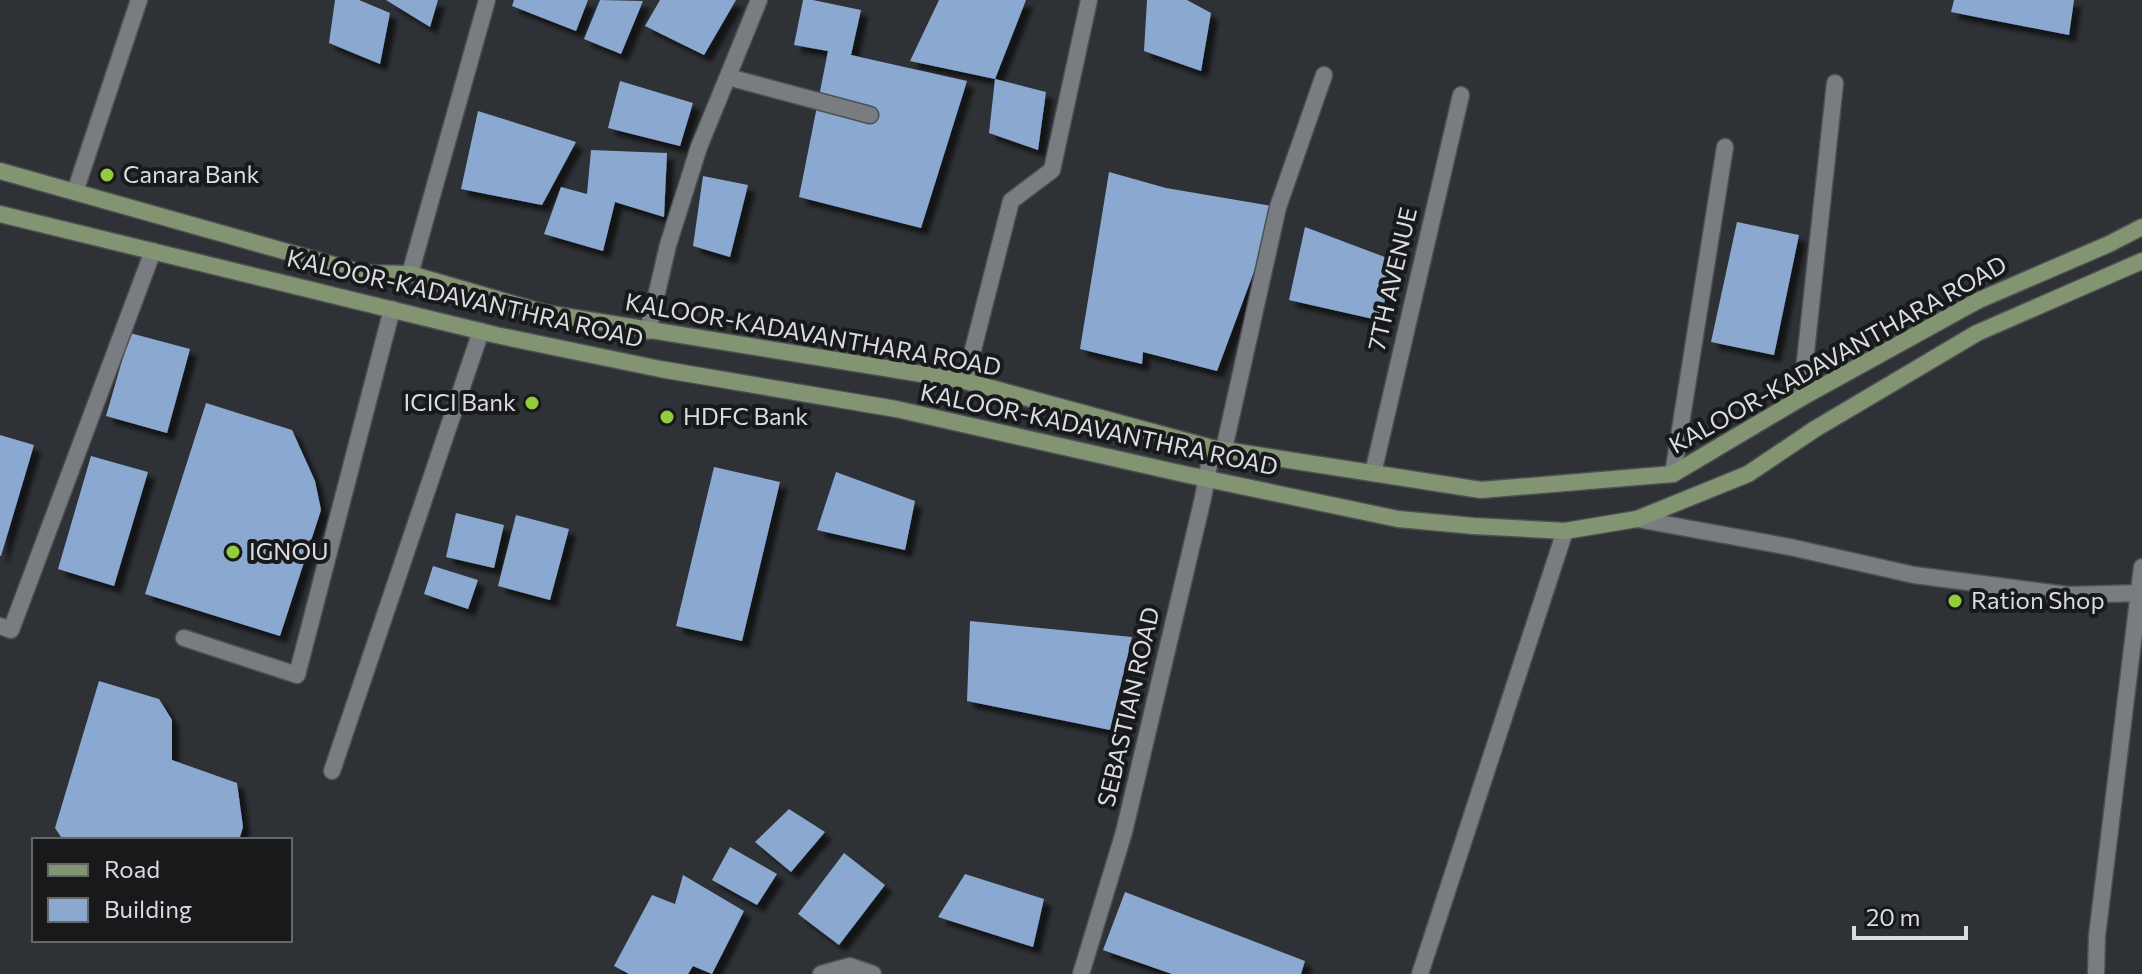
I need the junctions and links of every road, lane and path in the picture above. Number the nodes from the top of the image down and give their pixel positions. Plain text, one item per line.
1 (139, 0) edge
2 (487, 0) edge
3 (759, 0) edge
4 (1087, 1) edge
5 (1324, 75) dead end
6 (728, 77) junction
7 (1835, 83) dead end
8 (1461, 95) dead end
9 (870, 115) dead end
10 (1725, 147) dead end
11 (0, 171) edge
12 (75, 192) junction
13 (0, 214) edge
14 (2142, 227) edge
15 (153, 251) junction
16 (2142, 261) edge
17 (410, 274) junction
18 (392, 309) junction
19 (481, 331) junction
20 (648, 331) junction
21 (965, 381) junction
22 (1801, 398) junction
23 (1218, 449) junction
24 (1373, 473) junction
25 (1673, 474) junction
26 (1206, 478) junction
27 (1637, 519) junction
28 (1565, 531) junction
29 (2142, 567) edge
30 (2141, 593) edge
31 (0, 626) edge
32 (184, 638) dead end
33 (332, 771) dead end
34 (821, 974) edge
35 (873, 974) edge
36 (1081, 974) edge
37 (1420, 974) edge
38 (2096, 974) edge

1 - 12 street
2 - 17 street
3 - 6 street
4 - 21 street
5 - 23 street, SEBASTIAN ROAD
6 - 9 street
6 - 20 street
7 - 22 street
8 - 24 street, 7TH AVENUE
10 - 25 street
11 - 12 main road, KALOOR-KADAVANTHARA ROAD
12 - 17 main road, KALOOR-KADAVANTHARA ROAD
13 - 15 main road, KALOOR-KADAVANTHRA ROAD
14 - 22 main road, KALOOR-KADAVANTHARA ROAD
15 - 18 main road, KALOOR-KADAVANTHRA ROAD
15 - 31 street
16 - 27 main road, KALOOR-KADAVANTHRA ROAD
17 - 20 main road, KALOOR-KADAVANTHARA ROAD
18 - 19 main road, KALOOR-KADAVANTHRA ROAD
18 - 32 street
19 - 26 main road, KALOOR-KADAVANTHRA ROAD
19 - 33 street
20 - 21 main road, KALOOR-KADAVANTHARA ROAD
21 - 23 main road, KALOOR-KADAVANTHARA ROAD
22 - 25 main road, KALOOR-KADAVANTHARA ROAD
23 - 24 main road, KALOOR-KADAVANTHARA ROAD
23 - 26 street, SEBASTIAN ROAD
24 - 25 main road, KALOOR-KADAVANTHARA ROAD
26 - 28 main road, KALOOR-KADAVANTHRA ROAD
26 - 36 street, SEBASTIAN ROAD
27 - 28 main road, KALOOR-KADAVANTHRA ROAD
27 - 30 street
28 - 37 street
29 - 30 street
30 - 38 street
34 - 35 street

